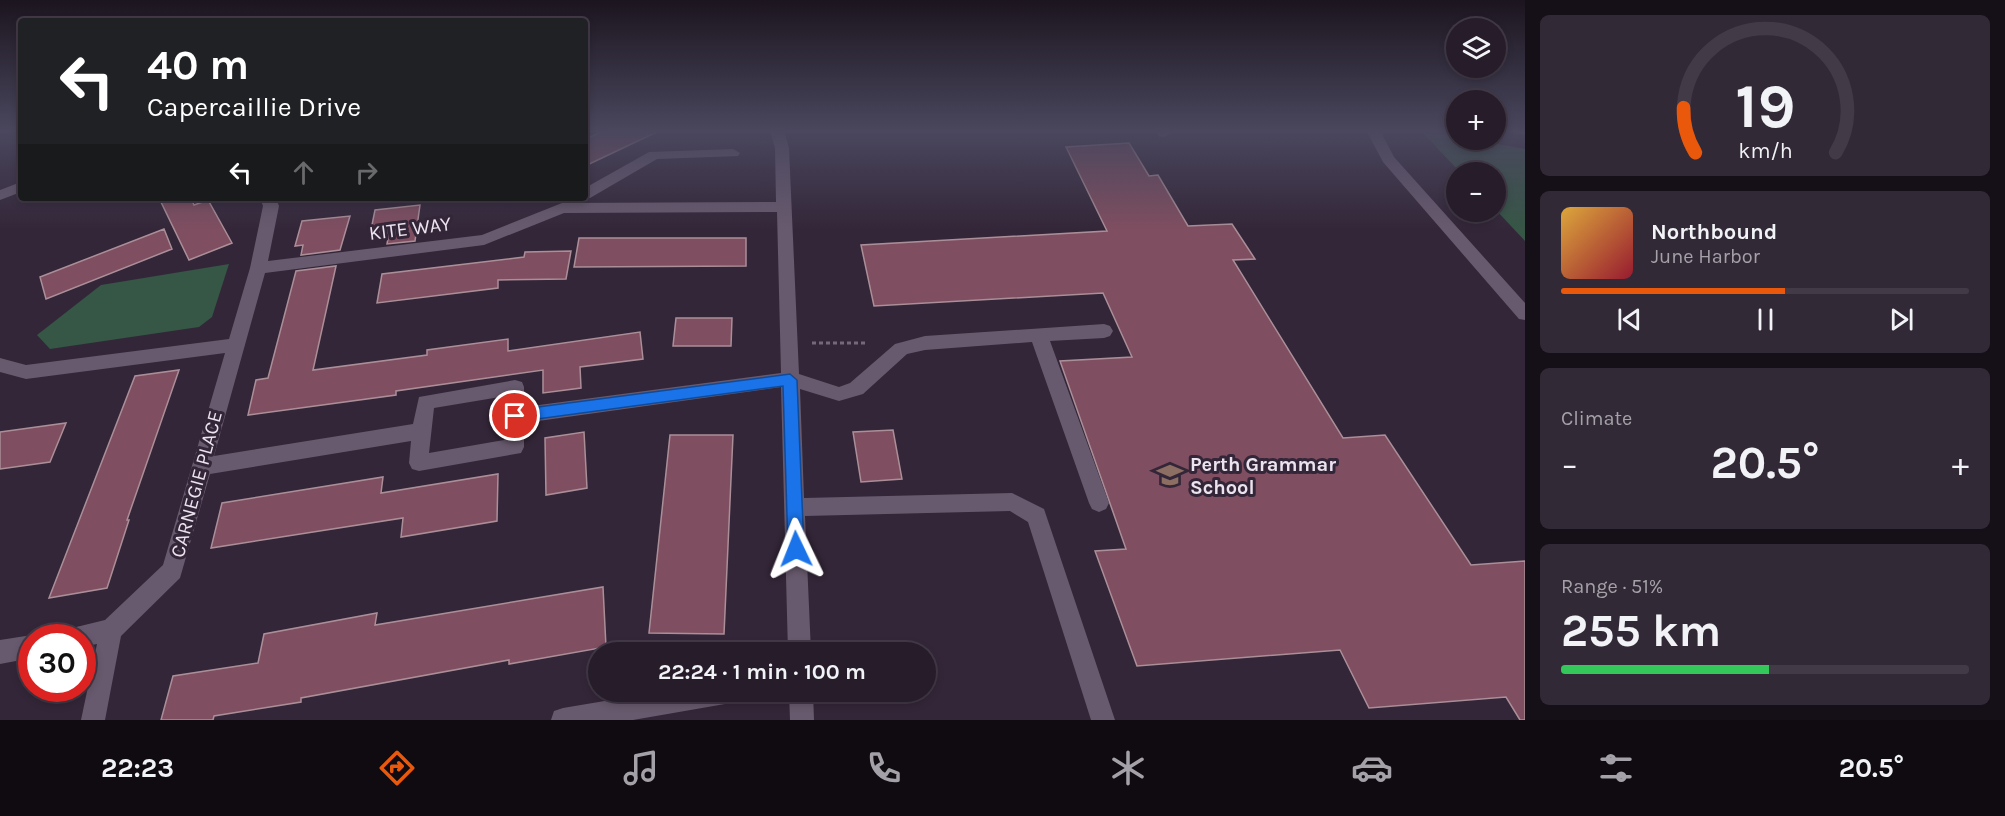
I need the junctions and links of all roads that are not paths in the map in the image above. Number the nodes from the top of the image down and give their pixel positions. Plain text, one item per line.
1 (639, 164) edge
2 (783, 164) edge
3 (1392, 164) edge
4 (18, 188) edge
5 (588, 193) edge
6 (0, 195) edge
7 (269, 201) edge
8 (574, 201) edge
9 (784, 207) junction
10 (562, 208) junction
11 (258, 268) junction
12 (1525, 314) edge
13 (1104, 331) dead end
14 (1039, 336) junction
15 (235, 345) junction
16 (0, 365) edge
17 (790, 380) junction
18 (515, 416) junction
19 (421, 431) junction
20 (200, 467) junction
21 (1099, 503) dead end
22 (795, 507) junction
23 (111, 630) junction
24 (96, 633) edge
25 (799, 642) edge
26 (18, 649) edge
27 (0, 652) edge
28 (667, 702) edge
29 (801, 702) edge
30 (93, 720) edge
31 (563, 720) edge
32 (802, 720) edge
33 (1103, 720) edge

1 - 5 street
2 - 9 street
3 - 12 street
4 - 6 street
7 - 11 street, CARNEGIE PLACE
8 - 10 street, KITE WAY
9 - 10 street, KITE WAY
9 - 17 street
10 - 11 street, KITE WAY
11 - 15 street, CARNEGIE PLACE
13 - 14 street
14 - 17 street
14 - 21 street
15 - 16 street
15 - 20 street, CARNEGIE PLACE
17 - 18 street
17 - 22 street
18 - 19 street
18 - 19 street
19 - 20 street
20 - 23 street, CARNEGIE PLACE
22 - 25 street
22 - 33 street
23 - 24 street
23 - 30 street
26 - 27 street
28 - 31 street
29 - 32 street

